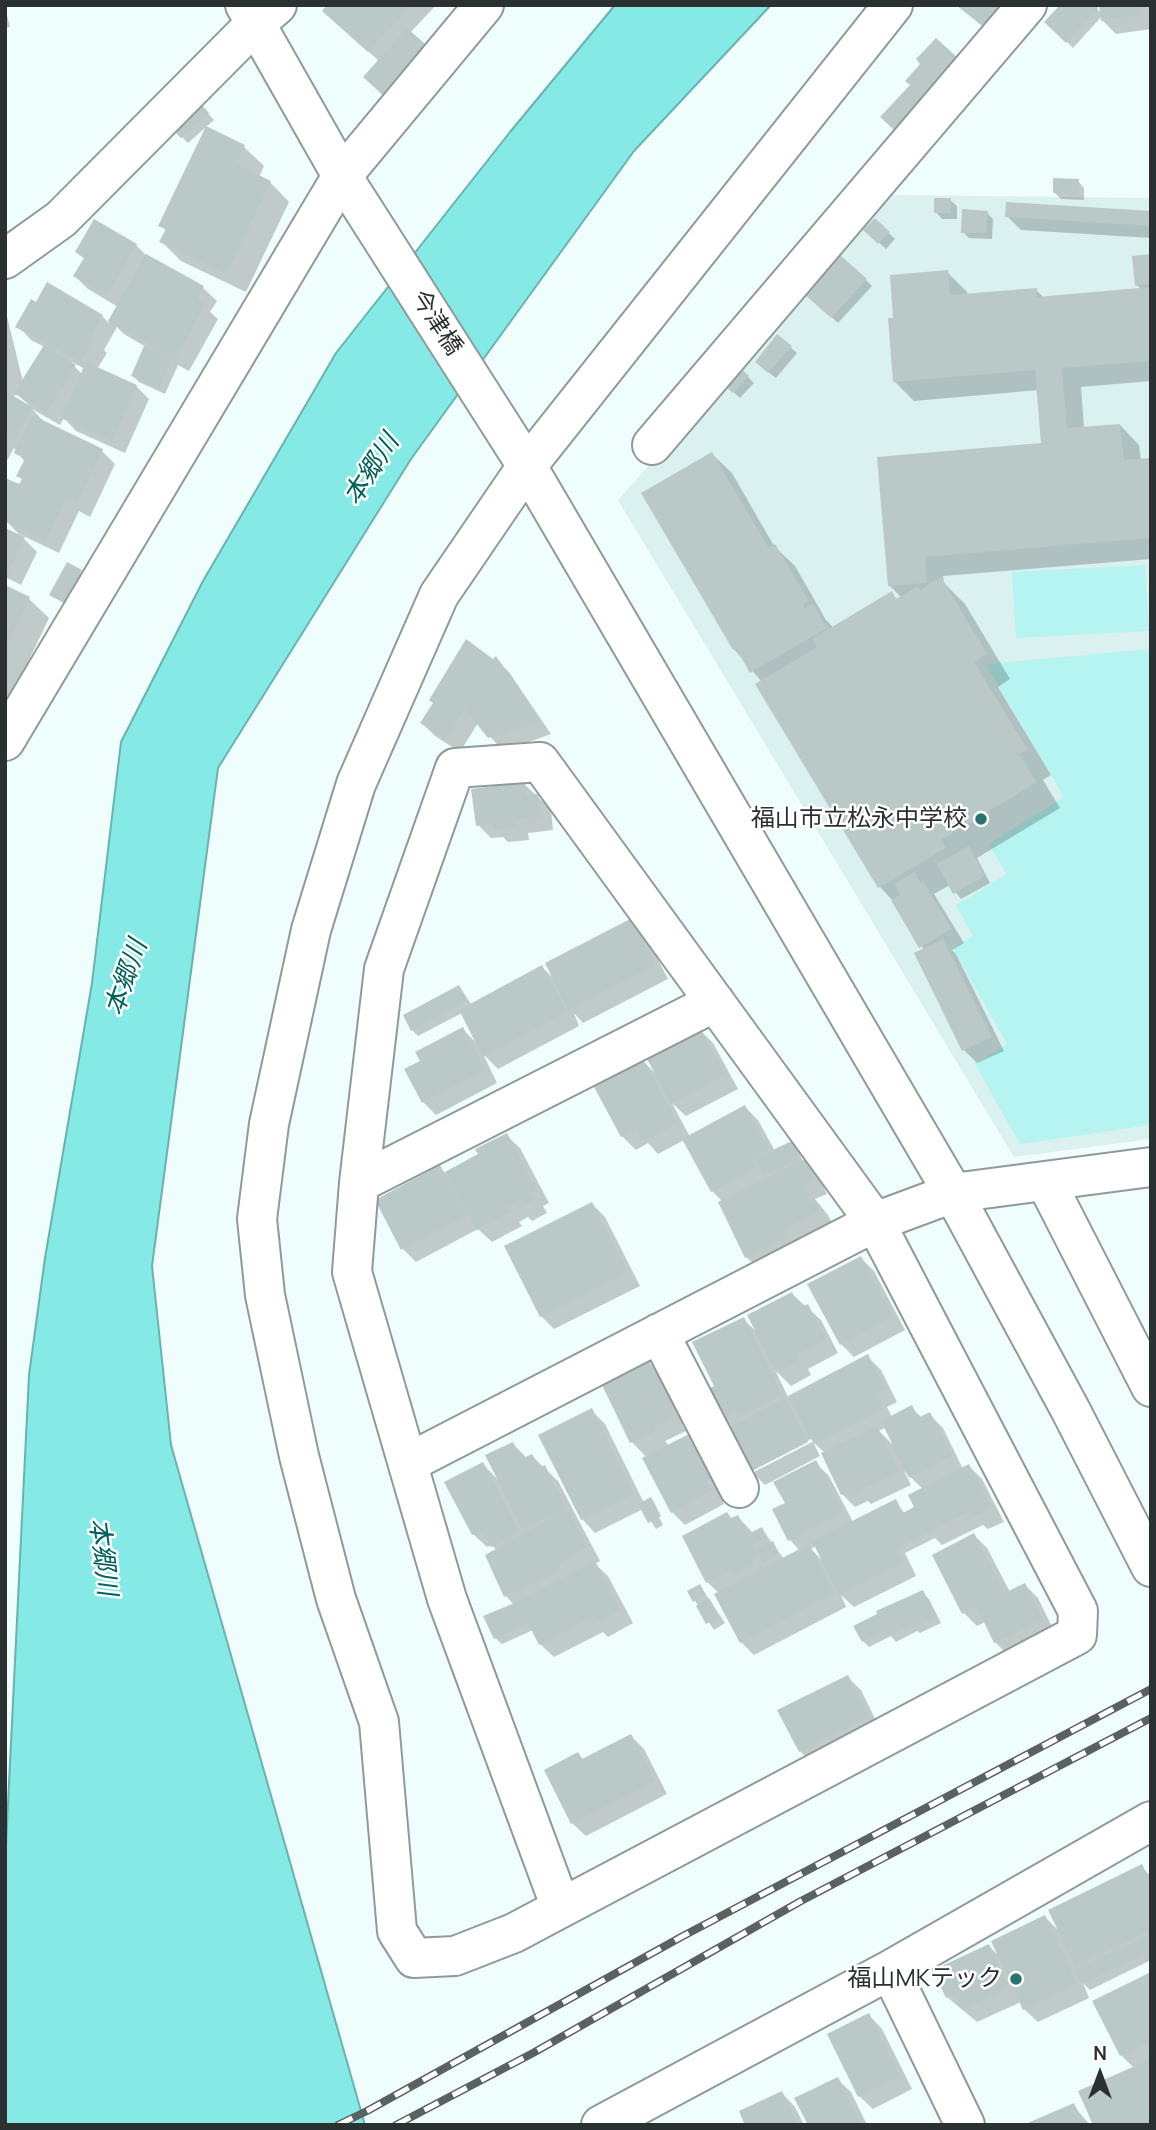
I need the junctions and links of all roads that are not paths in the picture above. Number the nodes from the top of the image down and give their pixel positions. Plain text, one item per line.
1 (484, 5) edge
2 (893, 5) edge
3 (1027, 5) edge
4 (259, 11) edge
5 (349, 187) junction
6 (5, 259) edge
7 (652, 445) dead end
8 (521, 457) junction
9 (5, 741) edge
10 (715, 1002) junction
11 (1151, 1167) edge
12 (1046, 1182) junction
13 (359, 1183) junction
14 (953, 1193) junction
15 (875, 1222) junction
16 (659, 1334) junction
17 (1151, 1387) edge
18 (408, 1463) junction
19 (739, 1488) dead end
20 (1151, 1567) edge
21 (1151, 1821) edge
22 (561, 1908) junction
23 (890, 1970) junction
24 (601, 2125) edge
25 (965, 2125) edge

1 - 5 street
2 - 8 street
3 - 7 street
4 - 5 street, 今津橋
4 - 6 street
5 - 8 street, 今津橋
5 - 9 street
8 - 14 street, 今津橋
8 - 22 street
10 - 13 street
10 - 13 street
10 - 15 street
11 - 12 street
12 - 14 street
12 - 17 street
13 - 18 street
14 - 15 street
14 - 20 street, 今津橋
15 - 16 street
15 - 22 street
16 - 18 street
16 - 19 street
18 - 22 street
21 - 23 street
23 - 24 street
23 - 25 street

